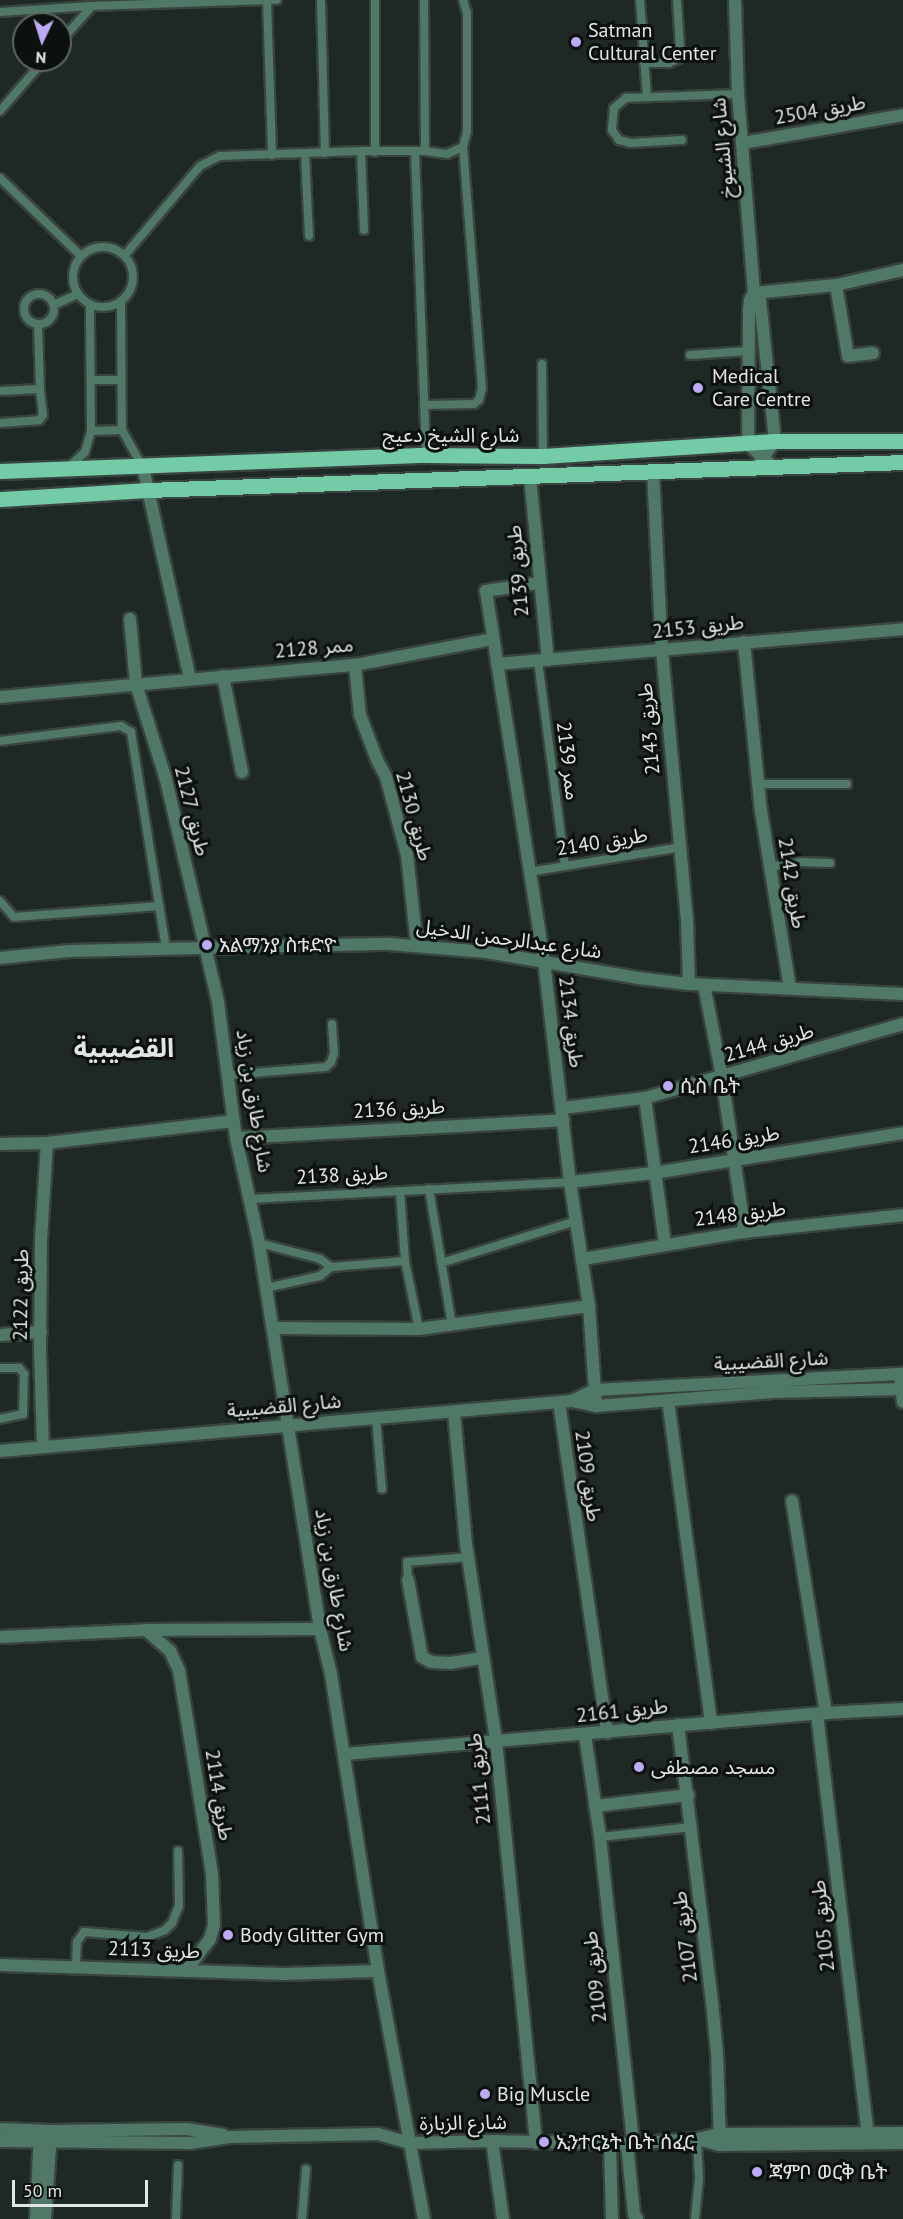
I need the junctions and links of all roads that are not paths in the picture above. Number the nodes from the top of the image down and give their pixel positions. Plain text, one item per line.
1 (278, 0) edge
2 (321, 0) edge
3 (375, 0) edge
4 (424, 0) edge
5 (463, 0) edge
6 (640, 0) edge
7 (677, 0) edge
8 (735, 0) edge
9 (267, 1) edge
10 (92, 6) junction
11 (0, 12) edge
12 (72, 28) edge
13 (644, 63) junction
14 (34, 72) edge
15 (738, 94) junction
16 (647, 97) junction
17 (0, 111) edge
18 (903, 115) edge
19 (682, 140) dead end
20 (743, 143) junction
21 (463, 147) junction
22 (361, 151) junction
23 (425, 151) junction
24 (375, 152) junction
25 (415, 152) junction
26 (325, 153) junction
27 (305, 154) junction
28 (272, 155) junction
29 (0, 178) edge
30 (364, 230) dead end
31 (309, 236) dead end
32 (125, 255) junction
33 (81, 256) junction
34 (903, 270) edge
35 (836, 285) junction
36 (754, 293) junction
37 (78, 294) junction
38 (121, 301) junction
39 (90, 304) junction
40 (54, 305) junction
41 (38, 324) junction
42 (748, 351) junction
43 (873, 353) dead end
44 (690, 355) dead end
45 (542, 364) dead end
46 (91, 380) junction
47 (121, 380) junction
48 (40, 389) junction
49 (0, 391) edge
50 (424, 405) junction
51 (0, 423) edge
52 (122, 430) junction
53 (91, 431) junction
54 (775, 441) junction
55 (903, 441) edge
56 (748, 444) junction
57 (426, 455) junction
58 (543, 456) junction
59 (903, 462) edge
60 (764, 464) junction
61 (143, 467) junction
62 (58, 470) junction
63 (653, 470) junction
64 (0, 471) edge
65 (530, 477) junction
66 (148, 490) junction
67 (0, 499) edge
68 (538, 583) junction
69 (130, 619) dead end
70 (903, 629) edge
71 (493, 639) junction
72 (744, 642) junction
73 (662, 651) junction
74 (543, 660) junction
75 (497, 664) junction
76 (355, 665) junction
77 (223, 676) junction
78 (190, 679) junction
79 (136, 684) junction
80 (0, 697) edge
81 (0, 741) edge
82 (242, 772) dead end
83 (758, 784) junction
84 (847, 784) dead end
85 (681, 847) junction
86 (830, 863) dead end
87 (565, 865) junction
88 (770, 867) junction
89 (529, 872) junction
90 (0, 901) edge
91 (160, 906) junction
92 (417, 945) junction
93 (204, 948) junction
94 (166, 949) junction
95 (0, 958) edge
96 (544, 961) junction
97 (689, 984) junction
98 (704, 985) junction
99 (790, 988) junction
100 (903, 994) edge
101 (332, 1024) dead end
102 (903, 1024) edge
103 (230, 1075) junction
104 (722, 1077) junction
105 (645, 1098) junction
106 (563, 1114) junction
107 (234, 1121) junction
108 (903, 1133) edge
109 (236, 1138) junction
110 (47, 1143) junction
111 (0, 1144) edge
112 (735, 1160) junction
113 (654, 1173) junction
114 (570, 1182) junction
115 (429, 1189) junction
116 (400, 1191) junction
117 (250, 1199) junction
118 (903, 1215) edge
119 (576, 1221) junction
120 (744, 1232) junction
121 (259, 1243) junction
122 (665, 1244) junction
123 (583, 1259) junction
124 (405, 1261) junction
125 (441, 1263) junction
126 (332, 1267) junction
127 (266, 1288) junction
128 (589, 1306) junction
129 (452, 1325) junction
130 (273, 1328) junction
131 (419, 1329) junction
132 (41, 1332) junction
133 (0, 1335) edge
134 (0, 1368) edge
135 (901, 1374) edge
136 (902, 1389) edge
137 (595, 1390) junction
138 (668, 1400) junction
139 (572, 1401) junction
140 (559, 1402) junction
141 (903, 1402) edge
142 (596, 1406) junction
143 (454, 1412) junction
144 (376, 1418) junction
145 (0, 1419) edge
146 (288, 1424) junction
147 (43, 1447) junction
148 (0, 1451) edge
149 (382, 1489) dead end
150 (792, 1501) dead end
151 (469, 1557) junction
152 (408, 1580) joint
153 (320, 1629) junction
154 (146, 1630) junction
155 (0, 1637) edge
156 (481, 1658) junction
157 (903, 1709) edge
158 (822, 1713) junction
159 (711, 1723) junction
160 (678, 1725) junction
161 (607, 1734) junction
162 (585, 1735) junction
163 (496, 1741) junction
164 (345, 1754) junction
165 (688, 1795) junction
166 (595, 1806) junction
167 (692, 1827) junction
168 (600, 1837) junction
169 (178, 1851) dead end
170 (0, 1965) edge
171 (76, 1966) junction
172 (186, 1971) junction
173 (378, 1971) junction
174 (0, 2129) edge
175 (903, 2133) edge
176 (45, 2137) junction
177 (869, 2138) junction
178 (696, 2139) junction
179 (492, 2140) junction
180 (719, 2140) junction
181 (0, 2141) edge
182 (409, 2143) junction
183 (536, 2143) junction
184 (903, 2143) edge
185 (610, 2144) junction
186 (630, 2144) junction
187 (178, 2165) dead end
188 (306, 2169) dead end
189 (632, 2217) edge
190 (36, 2219) edge
191 (45, 2219) edge
192 (176, 2219) edge
193 (302, 2219) edge
194 (424, 2219) edge
195 (503, 2219) edge
196 (612, 2219) edge
197 (695, 2219) edge

1 - 9 lane
2 - 26 lane
3 - 24 lane
4 - 23 lane
5 - 21 lane
6 - 13 lane
7 - 13 lane
8 - 15 street, شارع الشيوخ
9 - 10 lane
9 - 28 lane
10 - 11 lane
10 - 12 lane
13 - 16 lane
14 - 17 lane
15 - 16 lane
15 - 20 street, شارع الشيوخ
16 - 19 lane
18 - 20 street, طريق 2504
20 - 36 street, شارع الشيوخ
21 - 23 lane
21 - 50 lane
22 - 24 lane
22 - 26 lane
22 - 30 lane
23 - 25 lane
24 - 25 lane
25 - 50 lane
26 - 27 lane
27 - 28 lane
27 - 31 lane
28 - 32 lane
29 - 33 lane
32 - 33 lane
32 - 38 lane
33 - 37 lane
34 - 35 street
35 - 36 street
35 - 43 street
36 - 42 street, شارع الشيوخ
36 - 54 street, شارع الشيوخ
37 - 39 lane
37 - 40 lane
38 - 39 lane
38 - 47 lane
39 - 46 lane
40 - 41 lane
40 - 41 lane
41 - 48 lane
42 - 44 lane
42 - 56 street, شارع الشيوخ
45 - 58 lane
46 - 47 lane
46 - 53 lane
47 - 52 lane
48 - 49 lane
48 - 51 lane
50 - 57 lane
52 - 53 lane
52 - 61 lane
53 - 62 lane
54 - 55 main road, شارع الشيخ دعيج
54 - 56 main road, شارع الشيخ دعيج
54 - 60 street
56 - 58 main road, شارع الشيخ دعيج
56 - 60 street
57 - 58 main road, شارع الشيخ دعيج
57 - 61 main road, شارع الشيخ دعيج
59 - 60 main road
60 - 63 main road
61 - 62 main road, شارع الشيخ دعيج
61 - 66 street
62 - 64 main road, شارع الشيخ دعيج
63 - 65 main road
63 - 73 street, طريق 2143
65 - 66 main road
65 - 68 street, طريق 2139
66 - 67 main road
66 - 78 street
68 - 71 street, طريق 2134
68 - 74 street, طريق 2139
69 - 79 street, طريق 2127
70 - 72 street, طريق 2153
71 - 75 street, طريق 2134
71 - 76 street, ممر 2128
72 - 73 street, طريق 2153
72 - 83 street, طريق 2142
73 - 74 street, طريق 2153
73 - 85 street, طريق 2143
74 - 75 street, طريق 2153
74 - 87 lane, ممر 2139
75 - 89 street, طريق 2134
76 - 77 street, ممر 2128
76 - 92 street, طريق 2130
77 - 78 street, ممر 2128
77 - 82 street
78 - 79 street, ممر 2128
79 - 80 street
79 - 93 street, طريق 2127
81 - 91 lane
83 - 84 lane
83 - 88 street, طريق 2142
85 - 87 lane, طريق 2140
85 - 97 street, طريق 2143
86 - 88 lane
87 - 89 lane, طريق 2140
88 - 99 street, طريق 2142
89 - 96 street, طريق 2134
90 - 91 lane
91 - 94 lane
92 - 93 street, شارع عبدالرحمن الدخيل
92 - 96 street, شارع عبدالرحمن الدخيل
93 - 94 street, شارع عبدالرحمن الدخيل
93 - 103 street, شارع طارق بن زياد
94 - 95 street, شارع عبدالرحمن الدخيل
96 - 97 street, شارع عبدالرحمن الدخيل
96 - 106 street, طريق 2134
97 - 98 street, شارع عبدالرحمن الدخيل
98 - 99 street, شارع عبدالرحمن الدخيل
98 - 104 street
99 - 100 street, شارع عبدالرحمن الدخيل
101 - 103 lane
102 - 104 street, طريق 2144
103 - 107 street, شارع طارق بن زياد
104 - 105 street, طريق 2144
104 - 112 street
105 - 106 street, طريق 2144
105 - 113 street
106 - 109 street, طريق 2136
106 - 114 street, طريق 2134
107 - 109 street, شارع طارق بن زياد
107 - 110 street
108 - 112 street, طريق 2146
109 - 117 street, شارع طارق بن زياد
110 - 111 street
110 - 132 street, طريق 2122
112 - 113 street, طريق 2146
112 - 120 street
113 - 114 street, طريق 2146
113 - 122 street
114 - 115 lane, طريق 2138
114 - 119 street, طريق 2134
115 - 116 lane, طريق 2138
115 - 125 lane
116 - 117 lane, طريق 2138
116 - 124 lane, طريق 2138
117 - 121 street, شارع طارق بن زياد
118 - 120 street, طريق 2148
119 - 123 street, طريق 2134
119 - 125 lane
120 - 122 street, طريق 2148
121 - 126 lane
121 - 127 street, شارع طارق بن زياد
122 - 123 street, طريق 2148
123 - 128 street, طريق 2134
124 - 126 lane
124 - 131 lane, طريق 2138
125 - 129 lane
126 - 127 lane
127 - 130 street, شارع طارق بن زياد
128 - 129 street
128 - 137 street, طريق 2134
129 - 131 street
130 - 131 street
130 - 146 street, شارع طارق بن زياد
132 - 133 street
132 - 147 street, طريق 2122
134 - 145 lane
135 - 136 street
135 - 137 street, شارع القضيبية
136 - 138 street, شارع القضيبية
136 - 141 street
137 - 139 street, شارع القضيبية
137 - 142 street, طريق 2134
138 - 142 street, شارع القضيبية
138 - 159 street
139 - 140 street, شارع القضيبية
139 - 142 street, شارع القضيبية
140 - 143 street, شارع القضيبية
140 - 161 street, طريق 2109
143 - 144 street, شارع القضيبية
143 - 151 street, طريق 2111
144 - 146 street, شارع القضيبية
144 - 149 lane
146 - 147 street, شارع القضيبية
146 - 153 street, شارع طارق بن زياد
147 - 148 street, شارع القضيبية
150 - 158 street, طريق 2105
151 - 152 lane
151 - 156 street, طريق 2111
152 - 156 street
153 - 154 street
153 - 164 street, شارع طارق بن زياد
154 - 155 street
154 - 172 street, طريق 2114
156 - 163 street, طريق 2111
157 - 158 street, طريق 2161
158 - 159 street, طريق 2161
158 - 177 street, طريق 2105
159 - 160 street, طريق 2161
160 - 161 street, طريق 2161
160 - 165 street, طريق 2107
161 - 162 street, طريق 2161
162 - 163 street, طريق 2161
162 - 166 street, طريق 2109
163 - 164 street, طريق 2161
163 - 183 street, طريق 2111
164 - 173 street, شارع طارق بن زياد
165 - 166 street
165 - 167 street, طريق 2107
166 - 168 street, طريق 2109
167 - 168 lane
167 - 180 street, طريق 2107
168 - 186 street, طريق 2109
169 - 171 lane
170 - 171 street, طريق 2113
171 - 172 street, طريق 2113
172 - 173 street, طريق 2113
173 - 182 street, شارع طارق بن زياد
174 - 176 street, شارع الزبارة
175 - 177 street, شارع الزبارة
176 - 181 street, شارع الزبارة
176 - 182 street, شارع الزبارة
176 - 190 street
176 - 191 street
177 - 180 street, شارع الزبارة
177 - 184 street, شارع الزبارة
178 - 180 street, شارع الزبارة
178 - 186 street, شارع الزبارة
178 - 197 lane
179 - 182 street, شارع الزبارة
179 - 183 street, شارع الزبارة
179 - 195 street
182 - 194 street, شارع طارق بن زياد
183 - 185 street, شارع الزبارة
185 - 186 street, شارع الزبارة
185 - 196 street
186 - 189 street, طريق 2109
187 - 192 lane
188 - 193 lane

